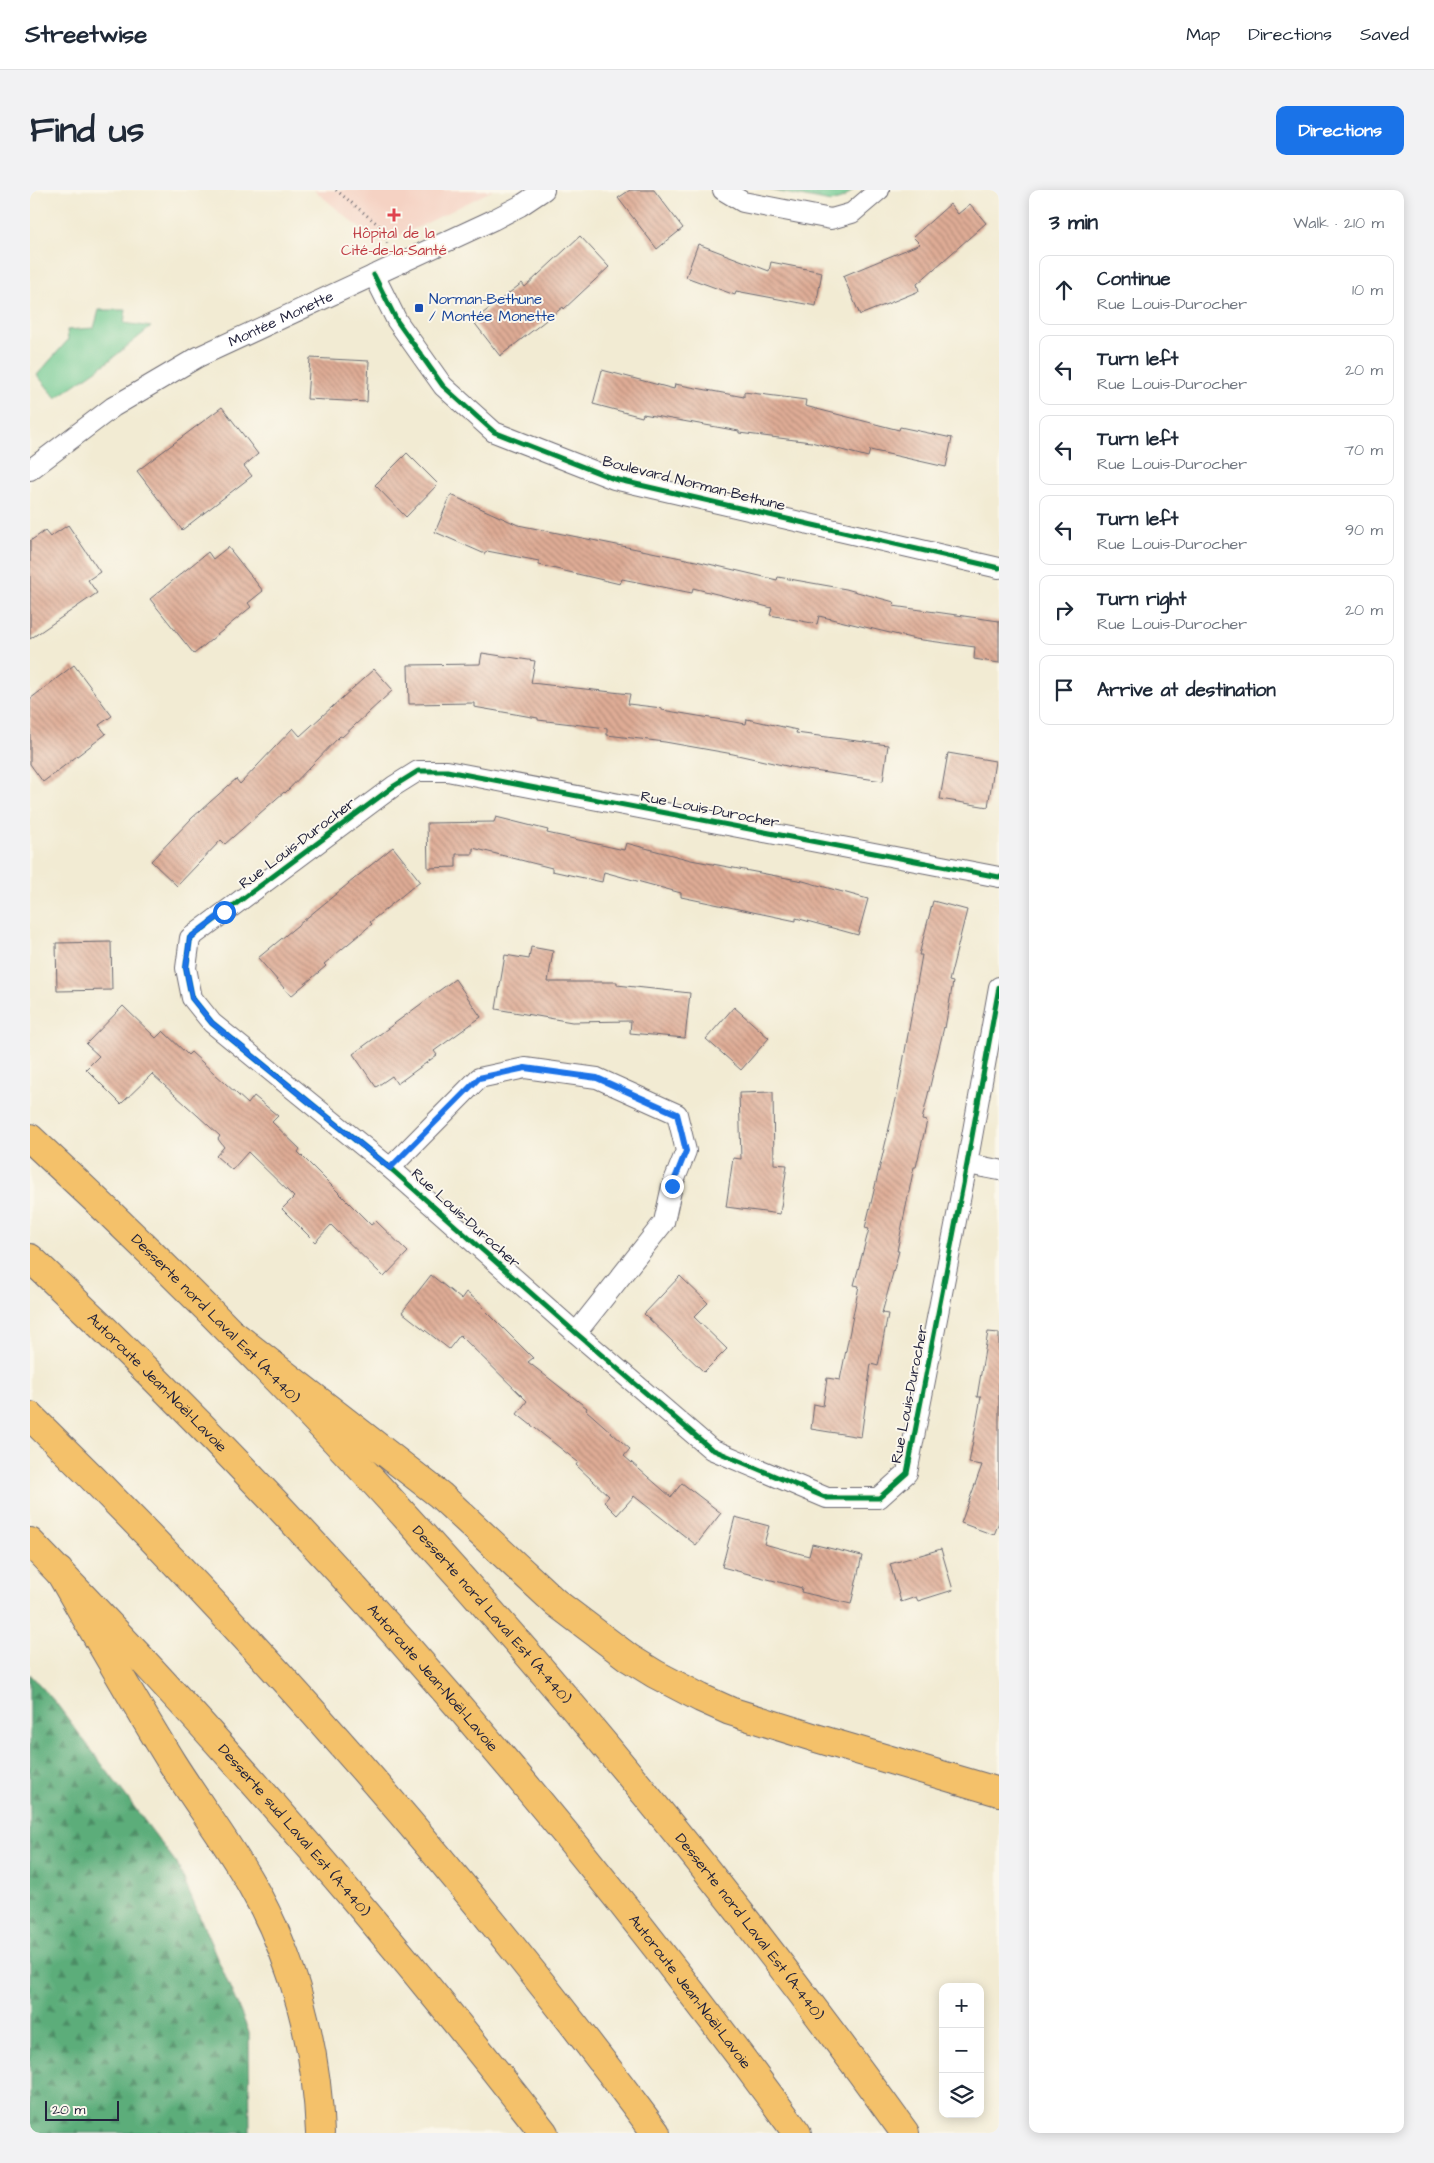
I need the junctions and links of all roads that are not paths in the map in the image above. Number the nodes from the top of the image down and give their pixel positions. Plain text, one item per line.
1 (544, 190) edge
2 (723, 190) edge
3 (879, 190) edge
4 (374, 275) junction
5 (30, 470) edge
6 (999, 568) edge
7 (999, 877) edge
8 (999, 987) edge
9 (30, 1138) edge
10 (967, 1164) junction
11 (390, 1168) junction
12 (999, 1170) edge
13 (30, 1258) edge
14 (233, 1334) junction
15 (576, 1334) junction
16 (30, 1416) edge
17 (30, 1542) edge
18 (59, 1571) junction
19 (999, 1792) edge
20 (320, 2133) edge
21 (544, 2133) edge
22 (656, 2133) edge
23 (797, 2133) edge
24 (905, 2133) edge

1 - 4 street, Montée Monette
2 - 3 street
4 - 5 street, Montée Monette
4 - 6 street, Boulevard Norman-Bethune
7 - 11 street, Rue Louis-Durocher
8 - 10 street, Rue Louis-Durocher
9 - 14 highway, Desserte nord Laval Est (A-440)
10 - 12 street
10 - 15 street, Rue Louis-Durocher
11 - 15 street, Rue Louis-Durocher
11 - 15 street, Rue Louis-Durocher
13 - 23 highway, Autoroute Jean-Noël-Lavoie
14 - 19 highway
14 - 24 highway, Desserte nord Laval Est (A-440)
16 - 22 highway
17 - 18 highway, Desserte sud Laval Est (A-440)
18 - 20 highway
18 - 21 highway, Desserte sud Laval Est (A-440)

